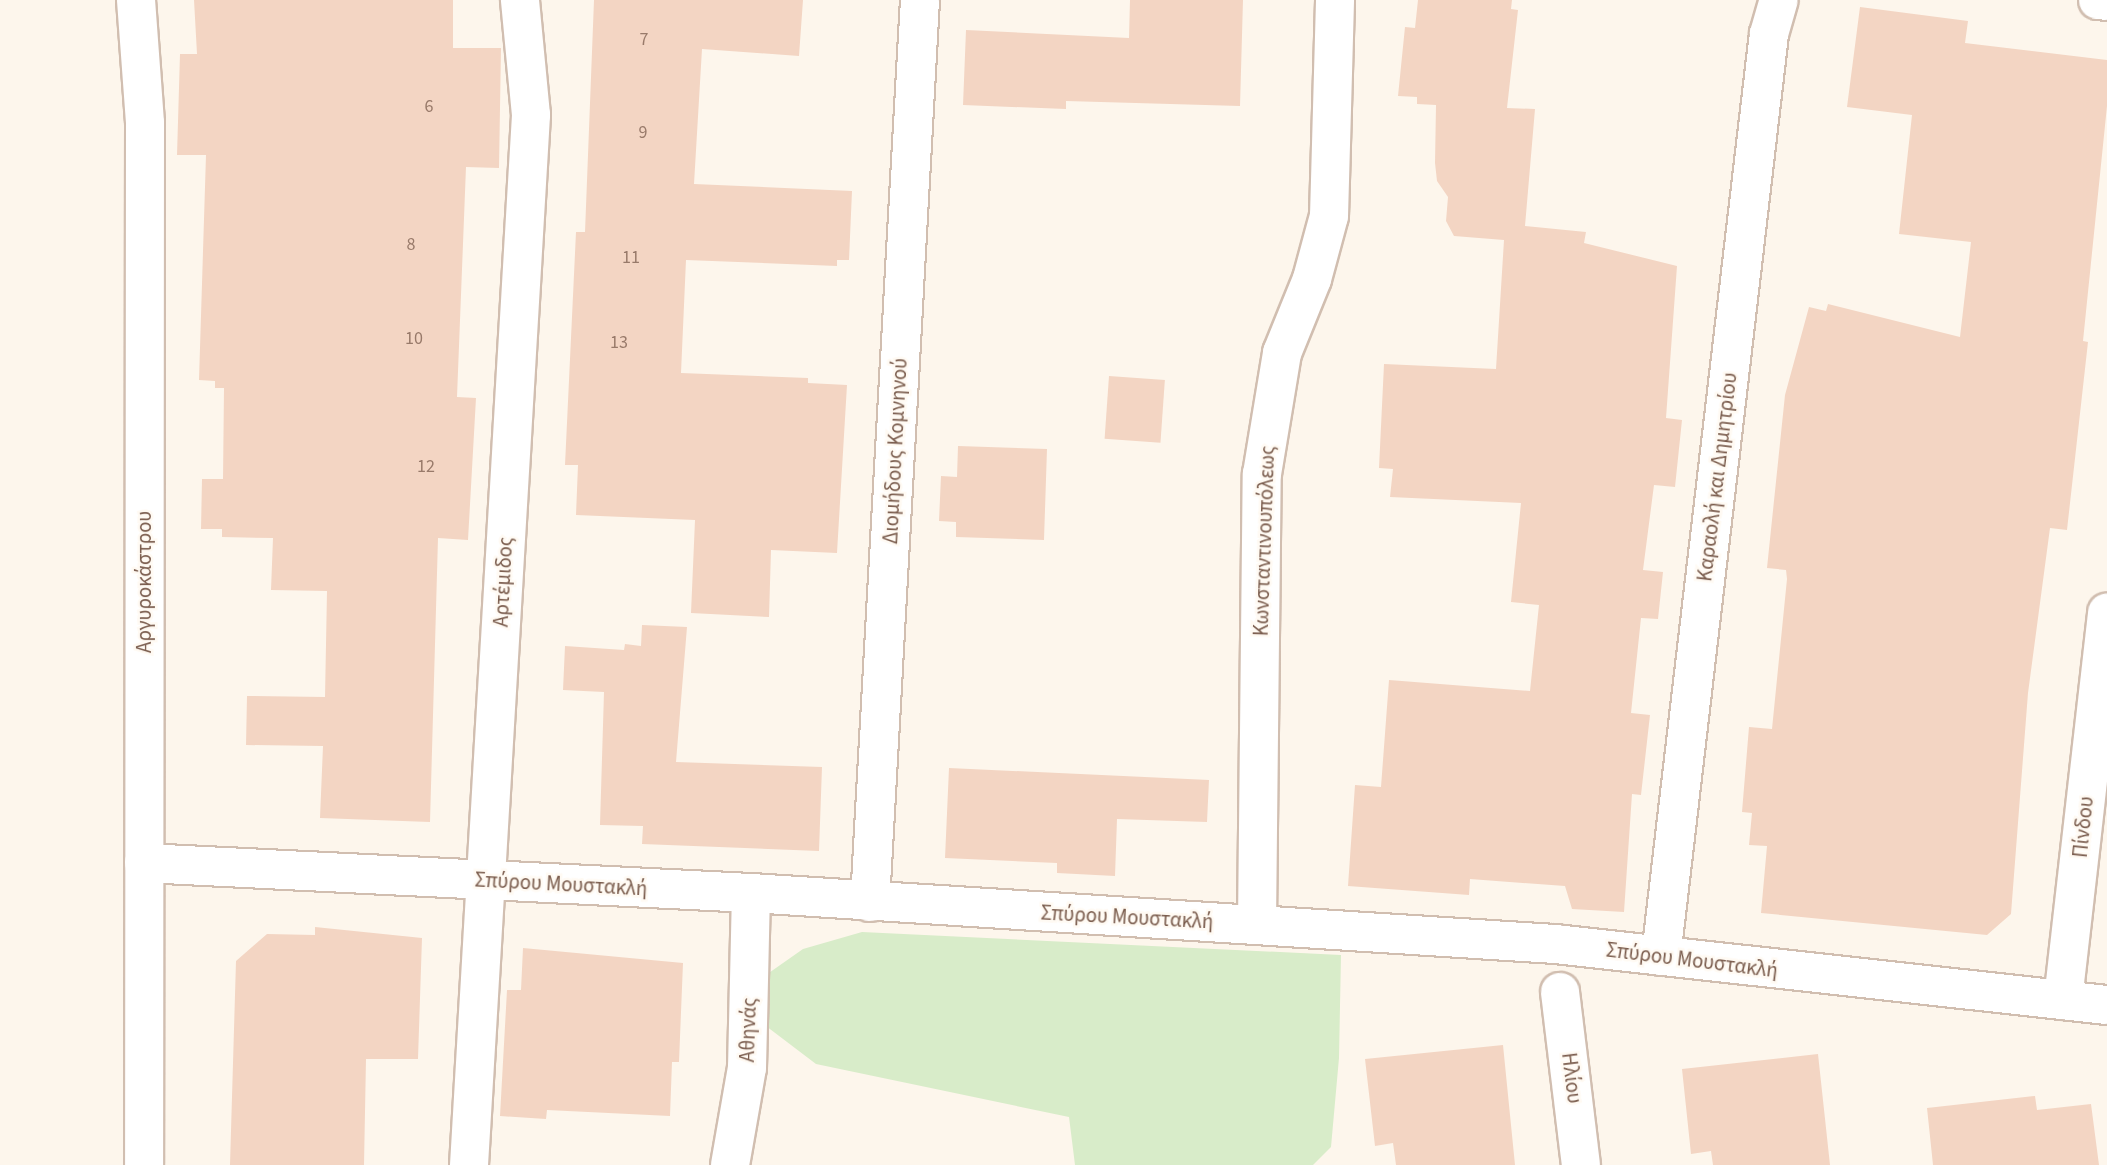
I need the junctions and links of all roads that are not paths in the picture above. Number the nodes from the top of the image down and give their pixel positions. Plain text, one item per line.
1 (136, 0) edge
2 (520, 0) edge
3 (920, 0) edge
4 (1335, 0) edge
5 (1779, 0) edge
6 (2098, 0) edge
7 (2107, 1) edge
8 (2107, 612) edge
9 (144, 863) junction
10 (485, 880) junction
11 (751, 893) junction
12 (870, 902) junction
13 (1257, 924) junction
14 (1661, 956) junction
15 (1560, 992) dead end
16 (2063, 1000) junction
17 (2107, 1005) edge
18 (144, 1165) edge
19 (469, 1165) edge
20 (730, 1165) edge
21 (1581, 1165) edge

1 - 9 street, Αργυροκάστρου
2 - 10 street, Αρτέμιδος
3 - 12 street, Διομήδους Κομνηνού
4 - 13 street, Κωνσταντινουπόλεως
5 - 14 street, Καραολή και Δημητρίου
6 - 7 street
8 - 16 street, Πίνδου
9 - 10 street, Σπύρου Μουστακλή
9 - 18 street, Αργυροκάστρου
10 - 11 street, Σπύρου Μουστακλή
10 - 19 street, Αρτέμιδος
11 - 12 street, Σπύρου Μουστακλή
11 - 20 street, Αθηνάς
12 - 13 street, Σπύρου Μουστακλή
13 - 14 street, Σπύρου Μουστακλή
14 - 16 street, Σπύρου Μουστακλή
15 - 21 street, Ηλίου
16 - 17 street, Σπύρου Μουστακλή

